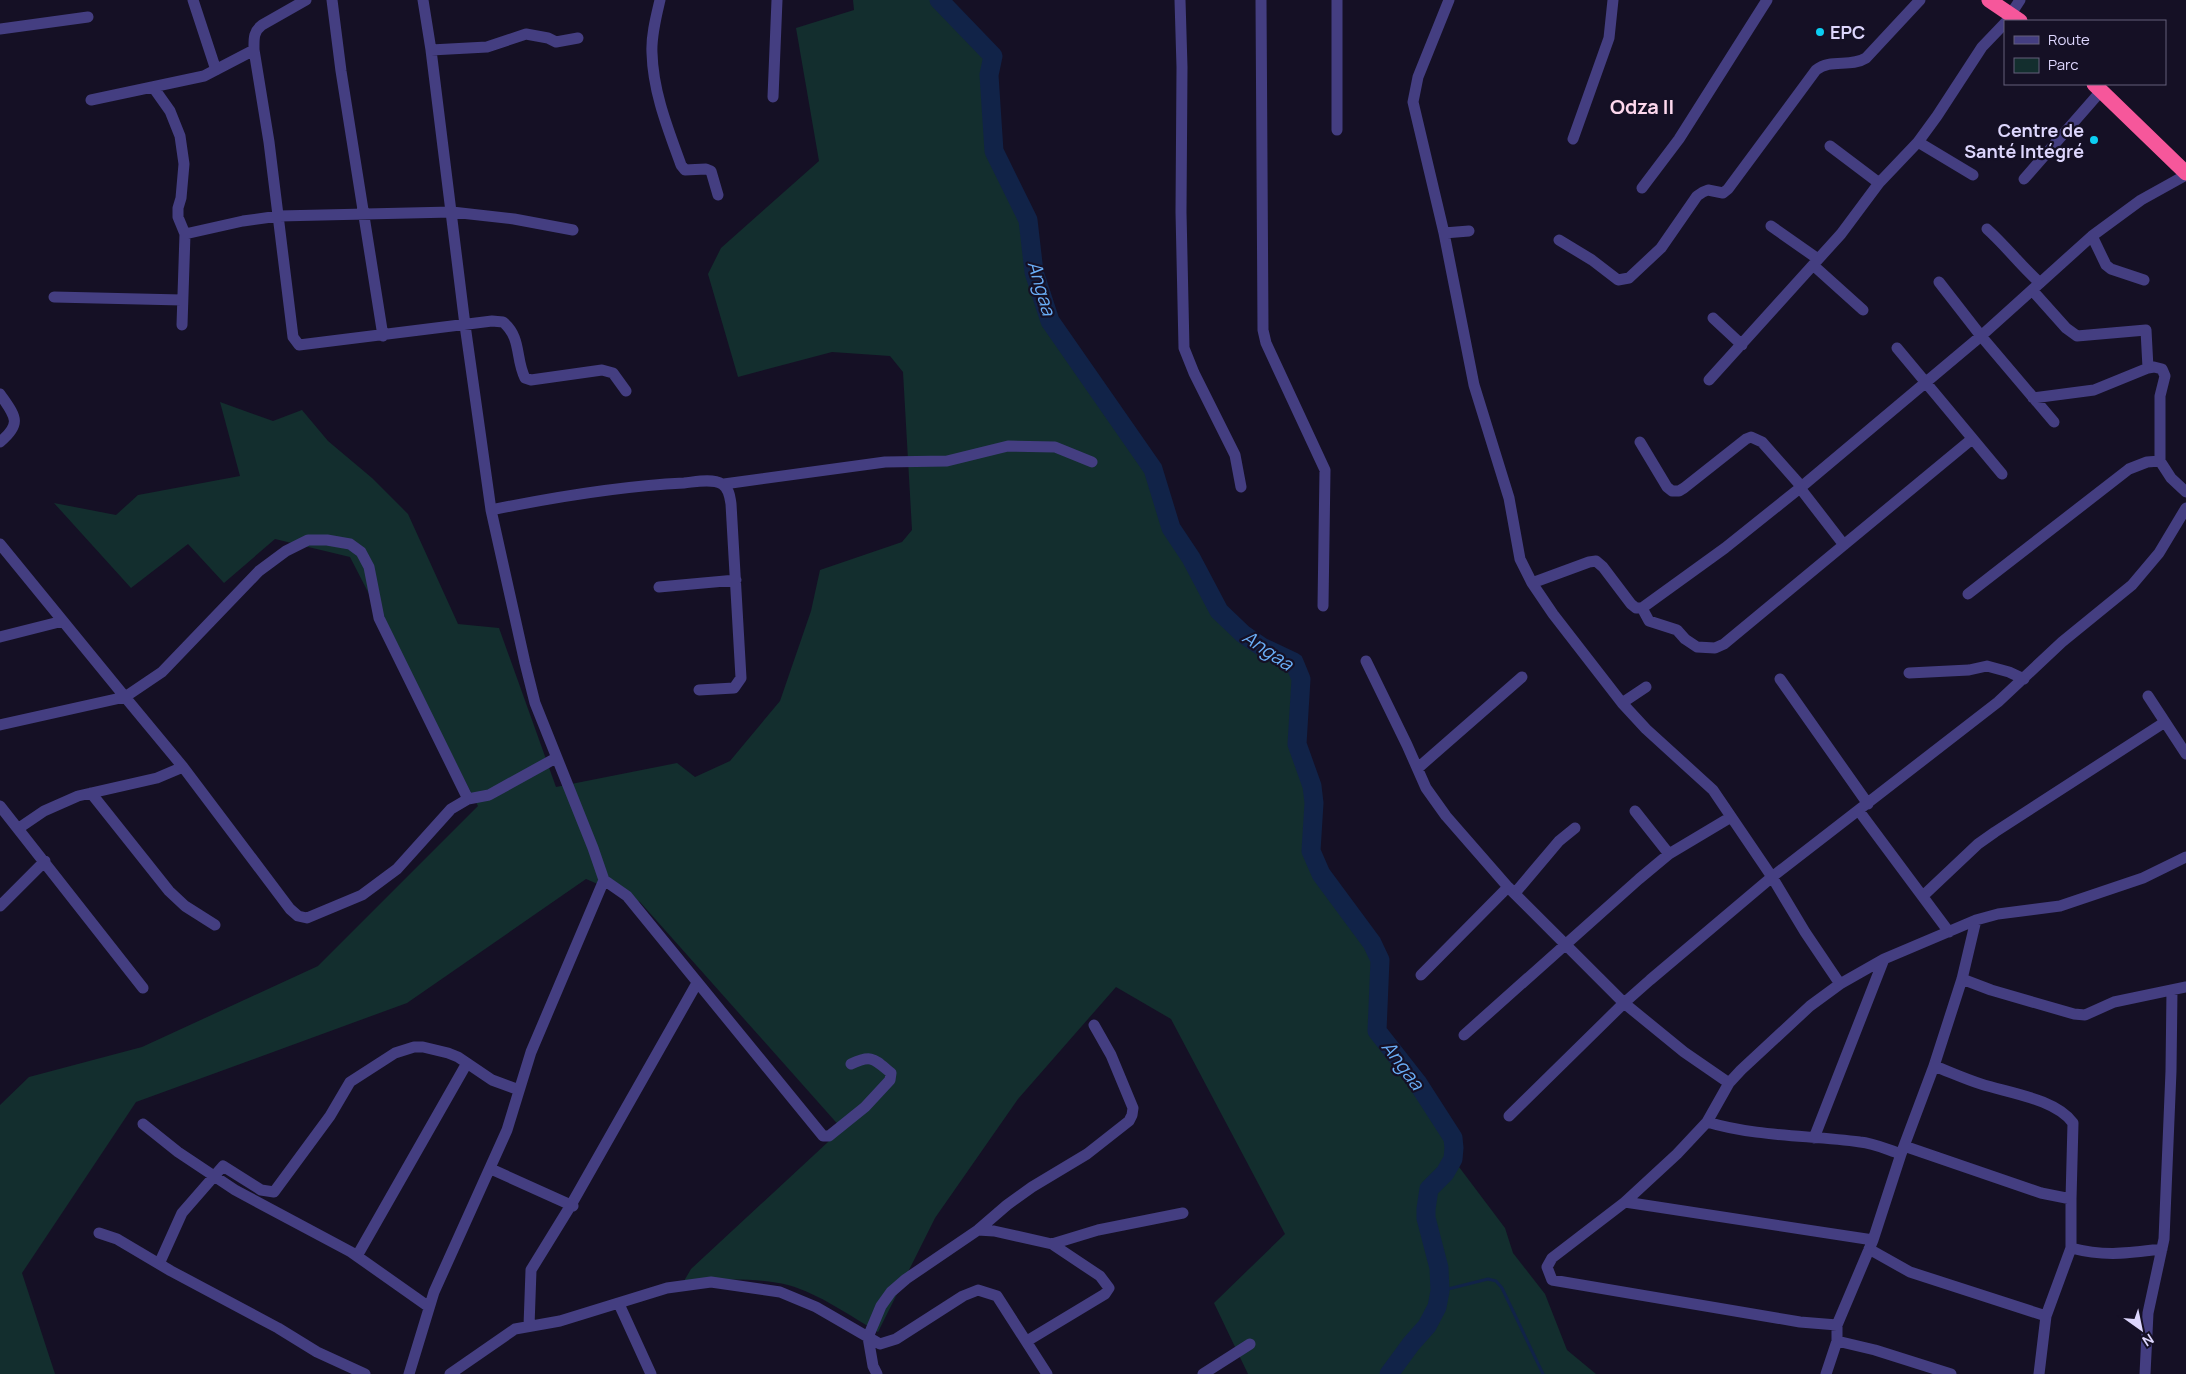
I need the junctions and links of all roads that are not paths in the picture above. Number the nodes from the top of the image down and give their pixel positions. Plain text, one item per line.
1 (193, 0) edge
2 (304, 0) edge
3 (332, 0) edge
4 (423, 0) edge
5 (660, 0) edge
6 (777, 0) edge
7 (1180, 0) edge
8 (1261, 0) edge
9 (1337, 0) edge
10 (1450, 0) edge
11 (1613, 0) edge
12 (1767, 0) edge
13 (1920, 0) edge
14 (1989, 0) edge
15 (2020, 0) edge
16 (88, 17) dead end
17 (2010, 20) edge
18 (2004, 26) edge
19 (0, 29) edge
20 (578, 38) dead end
21 (254, 50) junction
22 (431, 50) junction
23 (216, 70) junction
24 (153, 87) junction
25 (2098, 87) edge
26 (773, 97) dead end
27 (91, 100) dead end
28 (1337, 130) dead end
29 (1573, 139) dead end
30 (1918, 142) junction
31 (1830, 146) dead end
32 (2186, 174) edge
33 (1973, 175) dead end
34 (2024, 179) dead end
35 (1879, 183) junction
36 (1642, 188) dead end
37 (718, 195) dead end
38 (452, 212) junction
39 (364, 215) junction
40 (279, 216) junction
41 (1771, 226) dead end
42 (573, 230) dead end
43 (1987, 230) dead end
44 (1469, 231) dead end
45 (1444, 233) junction
46 (185, 234) junction
47 (2092, 236) junction
48 (1559, 240) dead end
49 (1816, 262) junction
50 (2144, 280) dead end
51 (1940, 282) dead end
52 (2036, 287) junction
53 (54, 297) dead end
54 (182, 300) junction
55 (1862, 310) dead end
56 (1713, 318) dead end
57 (182, 325) dead end
58 (465, 325) junction
59 (383, 336) junction
60 (1981, 336) junction
61 (1742, 345) junction
62 (1897, 348) dead end
63 (2148, 368) junction
64 (1709, 380) dead end
65 (1926, 381) junction
66 (626, 391) dead end
67 (0, 394) edge
68 (2033, 398) junction
69 (2054, 422) dead end
70 (1972, 438) junction
71 (0, 442) edge
72 (1640, 442) dead end
73 (2160, 461) junction
74 (1092, 462) dead end
75 (2002, 474) dead end
76 (724, 484) junction
77 (1240, 486) dead end
78 (1800, 487) junction
79 (2186, 492) edge
80 (2186, 508) edge
81 (491, 510) junction
82 (0, 544) edge
83 (1844, 545) junction
84 (736, 580) junction
85 (1532, 583) junction
86 (660, 587) dead end
87 (1968, 594) dead end
88 (1323, 606) dead end
89 (1642, 608) junction
90 (62, 621) junction
91 (0, 637) edge
92 (1366, 662) dead end
93 (1910, 673) dead end
94 (1522, 676) dead end
95 (1780, 679) dead end
96 (2024, 679) junction
97 (1646, 687) dead end
98 (699, 690) dead end
99 (2148, 696) dead end
100 (125, 697) junction
101 (1622, 703) junction
102 (2165, 722) junction
103 (0, 725) edge
104 (2186, 754) edge
105 (556, 758) junction
106 (184, 766) junction
107 (1418, 768) junction
108 (91, 793) junction
109 (468, 799) junction
110 (0, 806) edge
111 (1864, 807) junction
112 (1635, 811) dead end
113 (1730, 817) junction
114 (19, 828) junction
115 (1575, 828) dead end
116 (1669, 854) junction
117 (2186, 858) edge
118 (45, 861) junction
119 (1772, 877) junction
120 (604, 880) junction
121 (1511, 890) junction
122 (1924, 895) junction
123 (0, 906) edge
124 (1976, 920) junction
125 (215, 925) dead end
126 (1949, 932) junction
127 (1566, 944) junction
128 (1884, 959) junction
129 (1421, 975) dead end
130 (1962, 978) junction
131 (697, 983) junction
132 (1840, 984) junction
133 (2186, 987) edge
134 (144, 988) dead end
135 (2172, 990) junction
136 (1624, 1003) junction
137 (1094, 1025) dead end
138 (1464, 1035) dead end
139 (467, 1063) junction
140 (851, 1064) dead end
141 (1934, 1066) junction
142 (1729, 1083) junction
143 (519, 1090) junction
144 (1509, 1116) dead end
145 (1707, 1122) junction
146 (143, 1124) dead end
147 (1814, 1138) junction
148 (1902, 1150) junction
149 (491, 1169) junction
150 (214, 1177) junction
151 (2070, 1199) junction
152 (1625, 1202) junction
153 (572, 1206) junction
154 (1183, 1213) dead end
155 (978, 1230) junction
156 (99, 1233) dead end
157 (1052, 1244) junction
158 (1871, 1244) junction
159 (2071, 1248) junction
160 (2162, 1249) junction
161 (357, 1256) junction
162 (159, 1264) junction
163 (619, 1304) junction
164 (429, 1307) junction
165 (2046, 1316) junction
166 (1837, 1325) junction
167 (529, 1326) junction
168 (868, 1337) junction
169 (1027, 1341) junction
170 (1837, 1341) junction
171 (1250, 1344) dead end
172 (365, 1374) edge
173 (409, 1374) edge
174 (450, 1374) edge
175 (651, 1374) edge
176 (876, 1374) edge
177 (1047, 1374) edge
178 (1203, 1374) edge
179 (1826, 1374) edge
180 (1951, 1374) edge
181 (2039, 1374) edge
182 (2145, 1374) edge

1 - 23 street
2 - 21 street
3 - 39 street
4 - 22 street
5 - 37 street
6 - 26 street
7 - 77 street
8 - 88 street
9 - 28 street
10 - 45 street
11 - 29 street
12 - 36 street
13 - 48 street
14 - 17 highway
15 - 17 street
16 - 19 street
18 - 30 street
20 - 22 street
21 - 23 street
21 - 40 street
22 - 38 street
23 - 24 street
24 - 27 street
24 - 46 street
25 - 32 highway
25 - 34 street
30 - 33 street
30 - 35 street
31 - 35 street
32 - 47 street
35 - 49 street
38 - 39 street
38 - 42 street
38 - 58 street
39 - 40 street
39 - 59 street
40 - 46 street
40 - 59 street
41 - 49 street
43 - 52 street
44 - 45 street
45 - 85 street
46 - 54 street
47 - 50 street
47 - 52 street
49 - 55 street
49 - 61 street
51 - 60 street
52 - 60 street
52 - 63 street
53 - 54 street
54 - 57 street
56 - 61 street
58 - 59 street
58 - 66 street
58 - 81 street
60 - 65 street
60 - 68 street
61 - 64 street
62 - 65 street
63 - 68 street
63 - 73 street
65 - 70 street
65 - 78 street
67 - 71 street
68 - 69 street
70 - 75 street
70 - 83 street
72 - 78 street
73 - 79 street
73 - 87 street
74 - 76 street
76 - 81 street
76 - 84 street
78 - 83 street
78 - 89 street
80 - 96 street
81 - 105 street
82 - 90 street
83 - 89 street
84 - 86 street
84 - 98 street
85 - 89 street
85 - 101 street
90 - 91 street
90 - 100 street
92 - 107 street
93 - 96 street
94 - 107 street
95 - 111 street
96 - 111 street
97 - 101 street
99 - 102 street
100 - 103 street
100 - 106 street
100 - 109 street
101 - 113 street
102 - 104 street
102 - 122 street
105 - 109 street
105 - 120 street
106 - 108 street
106 - 109 street
107 - 121 street
108 - 114 street
108 - 125 street
110 - 114 street
111 - 119 street
111 - 122 street
112 - 116 street
113 - 116 street
113 - 119 street
114 - 118 street
115 - 121 street
116 - 127 street
117 - 124 street
118 - 123 street
118 - 134 street
119 - 132 street
119 - 136 street
120 - 131 street
120 - 143 street
121 - 127 street
121 - 129 street
122 - 126 street
124 - 126 street
124 - 130 street
126 - 128 street
127 - 136 street
127 - 138 street
128 - 132 street
128 - 147 street
130 - 135 street
130 - 141 street
131 - 140 street
131 - 153 street
132 - 142 street
133 - 135 street
135 - 160 street
136 - 142 street
136 - 144 street
137 - 155 street
139 - 143 street
139 - 150 street
139 - 161 street
141 - 148 street
141 - 151 street
142 - 145 street
143 - 149 street
145 - 147 street
145 - 152 street
146 - 150 street
147 - 148 street
148 - 151 street
148 - 158 street
149 - 153 street
149 - 164 street
150 - 161 street
150 - 162 street
151 - 159 street
152 - 158 street
152 - 166 street
153 - 167 street
154 - 157 street
155 - 157 street
155 - 168 street
156 - 162 street
157 - 169 street
158 - 165 street
158 - 166 street
159 - 160 street
159 - 165 street
160 - 182 street
161 - 164 street
162 - 172 street
163 - 167 street
163 - 168 street
163 - 175 street
164 - 173 street
165 - 181 street
166 - 170 street
167 - 174 street
168 - 169 street
168 - 176 street
169 - 177 street
170 - 179 street
170 - 180 street
171 - 178 street

